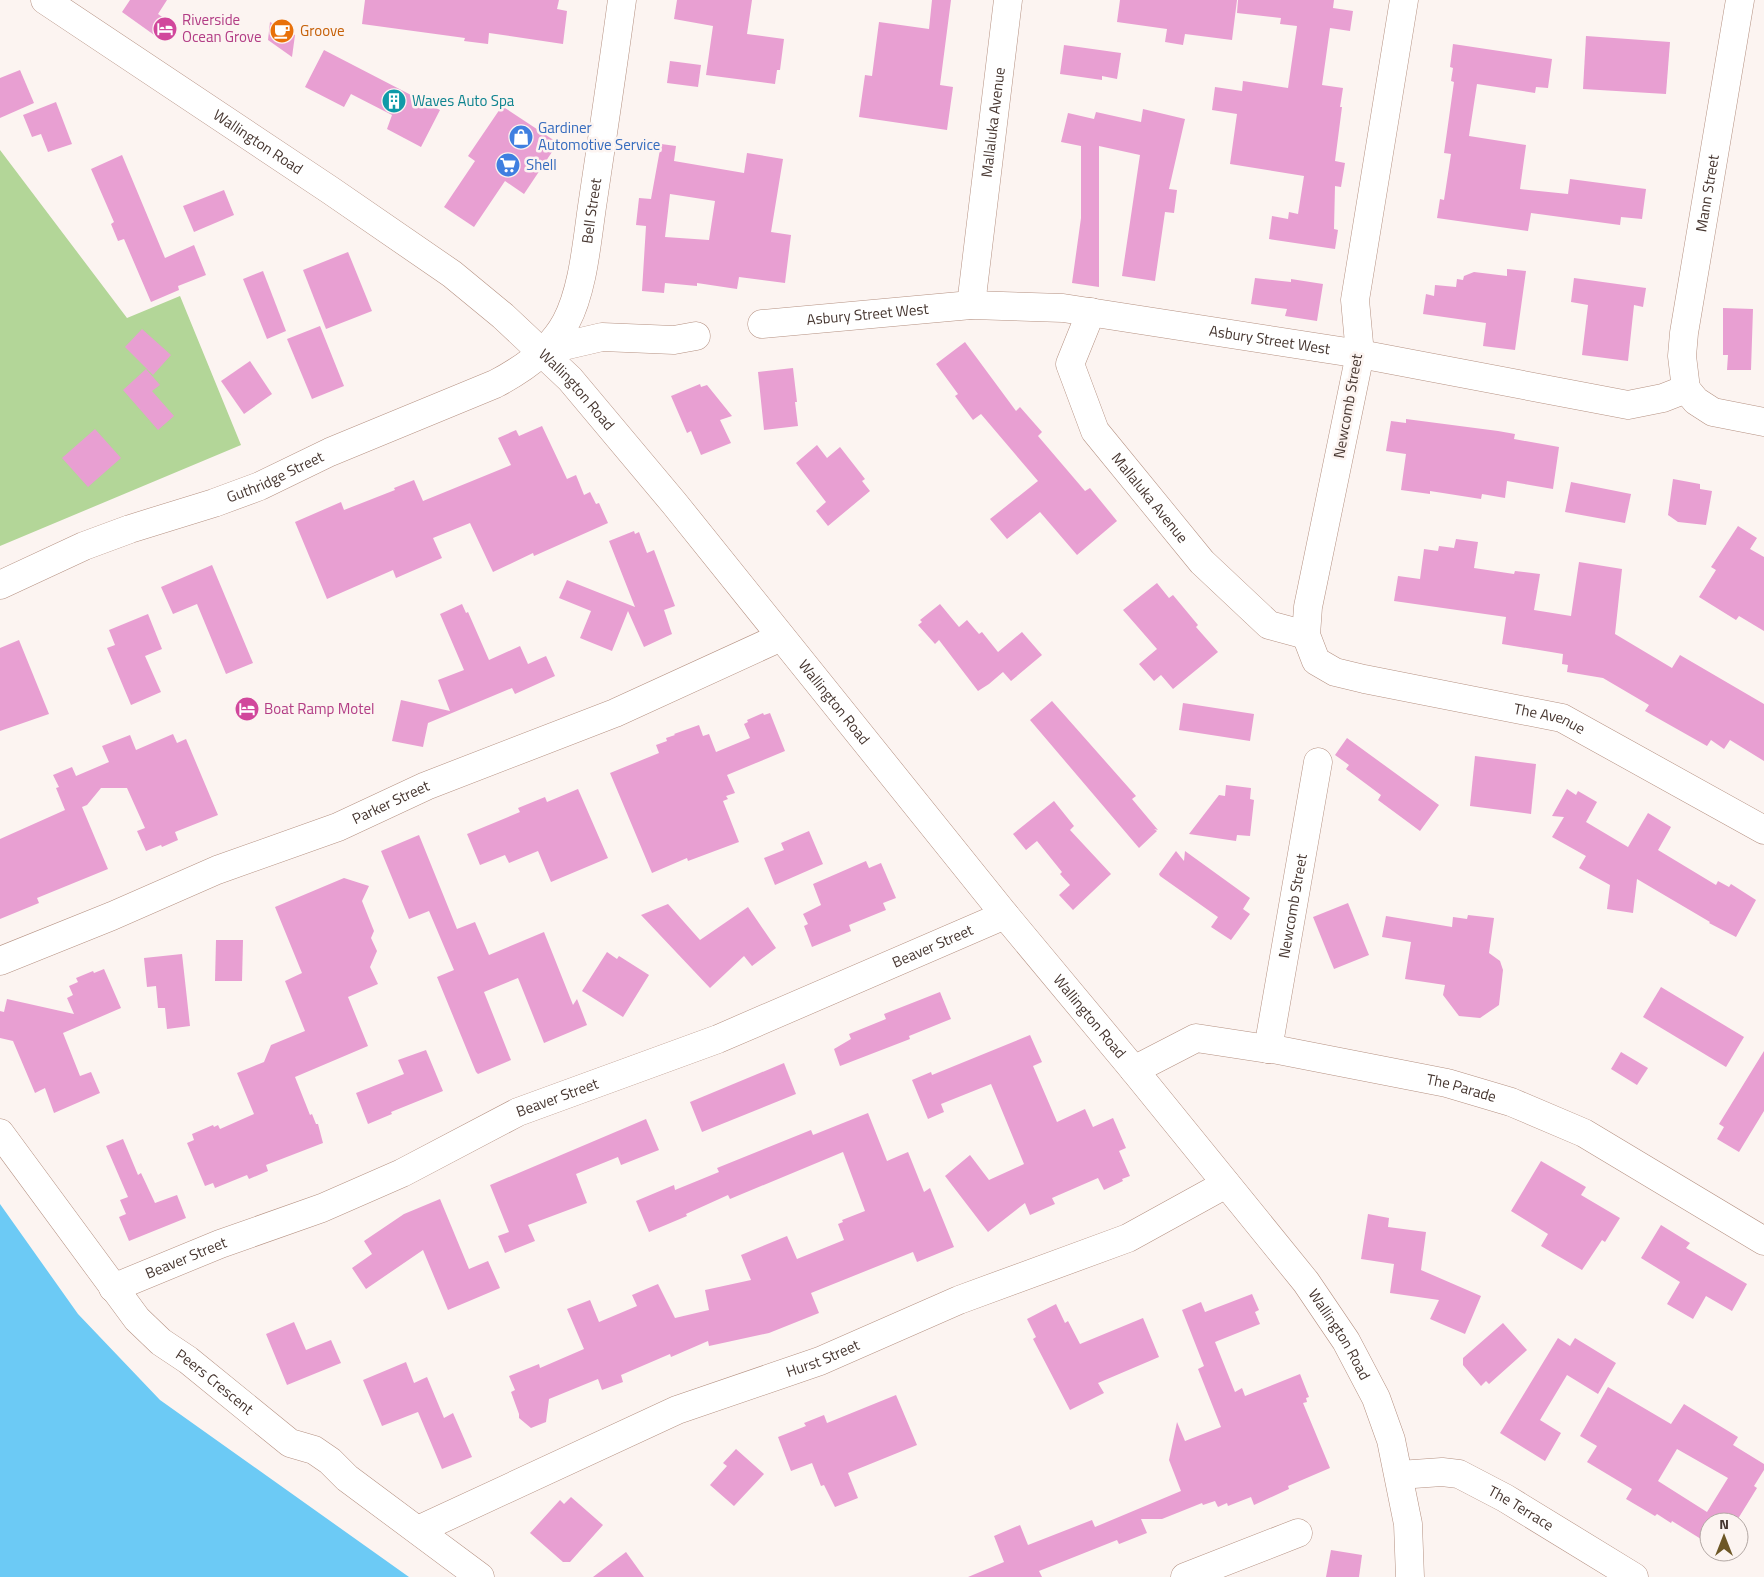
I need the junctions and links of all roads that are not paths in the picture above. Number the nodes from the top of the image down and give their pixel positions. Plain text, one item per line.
1 (45, 0) edge
2 (622, 0) edge
3 (1008, 0) edge
4 (1404, 0) edge
5 (1740, 0) edge
6 (971, 305) junction
7 (1091, 312) junction
8 (762, 324) dead end
9 (696, 336) dead end
10 (542, 352) junction
11 (1360, 354) junction
12 (1686, 389) junction
13 (1764, 422) edge
14 (0, 585) edge
15 (1306, 635) junction
16 (781, 636) junction
17 (1316, 660) joint
18 (1318, 762) dead end
19 (1764, 830) edge
20 (1005, 915) junction
21 (0, 961) edge
22 (1268, 1049) junction
23 (1134, 1070) junction
24 (0, 1133) edge
25 (1226, 1184) junction
26 (1764, 1241) edge
27 (113, 1288) junction
28 (1399, 1475) junction
29 (418, 1530) junction
30 (1298, 1532) dead end
31 (480, 1577) edge
32 (1184, 1577) edge
33 (1410, 1577) edge
34 (1634, 1577) edge

1 - 10 street, Wallington Road
2 - 10 street, Bell Street
3 - 6 street, Mallaluka Avenue
4 - 11 street, Newcomb Street
5 - 12 street, Mann Street
6 - 7 street, Asbury Street West
6 - 8 street, Asbury Street West
7 - 11 street, Asbury Street West
7 - 15 street, Mallaluka Avenue
9 - 10 street
10 - 14 street, Guthridge Street
10 - 16 street, Wallington Road
11 - 12 street, Asbury Street West
11 - 15 street, Newcomb Street
12 - 13 street
15 - 17 street, Newcomb Street
16 - 20 street, Wallington Road
16 - 21 street, Parker Street
17 - 19 street, The Avenue
18 - 22 street, Newcomb Street
20 - 23 street, Wallington Road
20 - 27 street, Beaver Street
22 - 23 street, The Parade
22 - 26 street, The Parade
23 - 25 street, Wallington Road
24 - 27 street, Peers Crescent
25 - 28 street, Wallington Road
25 - 29 street, Hurst Street
27 - 29 street, Peers Crescent
28 - 33 street, Wallington Road
28 - 34 street, The Terrace
29 - 31 street, Peers Crescent
30 - 32 street

